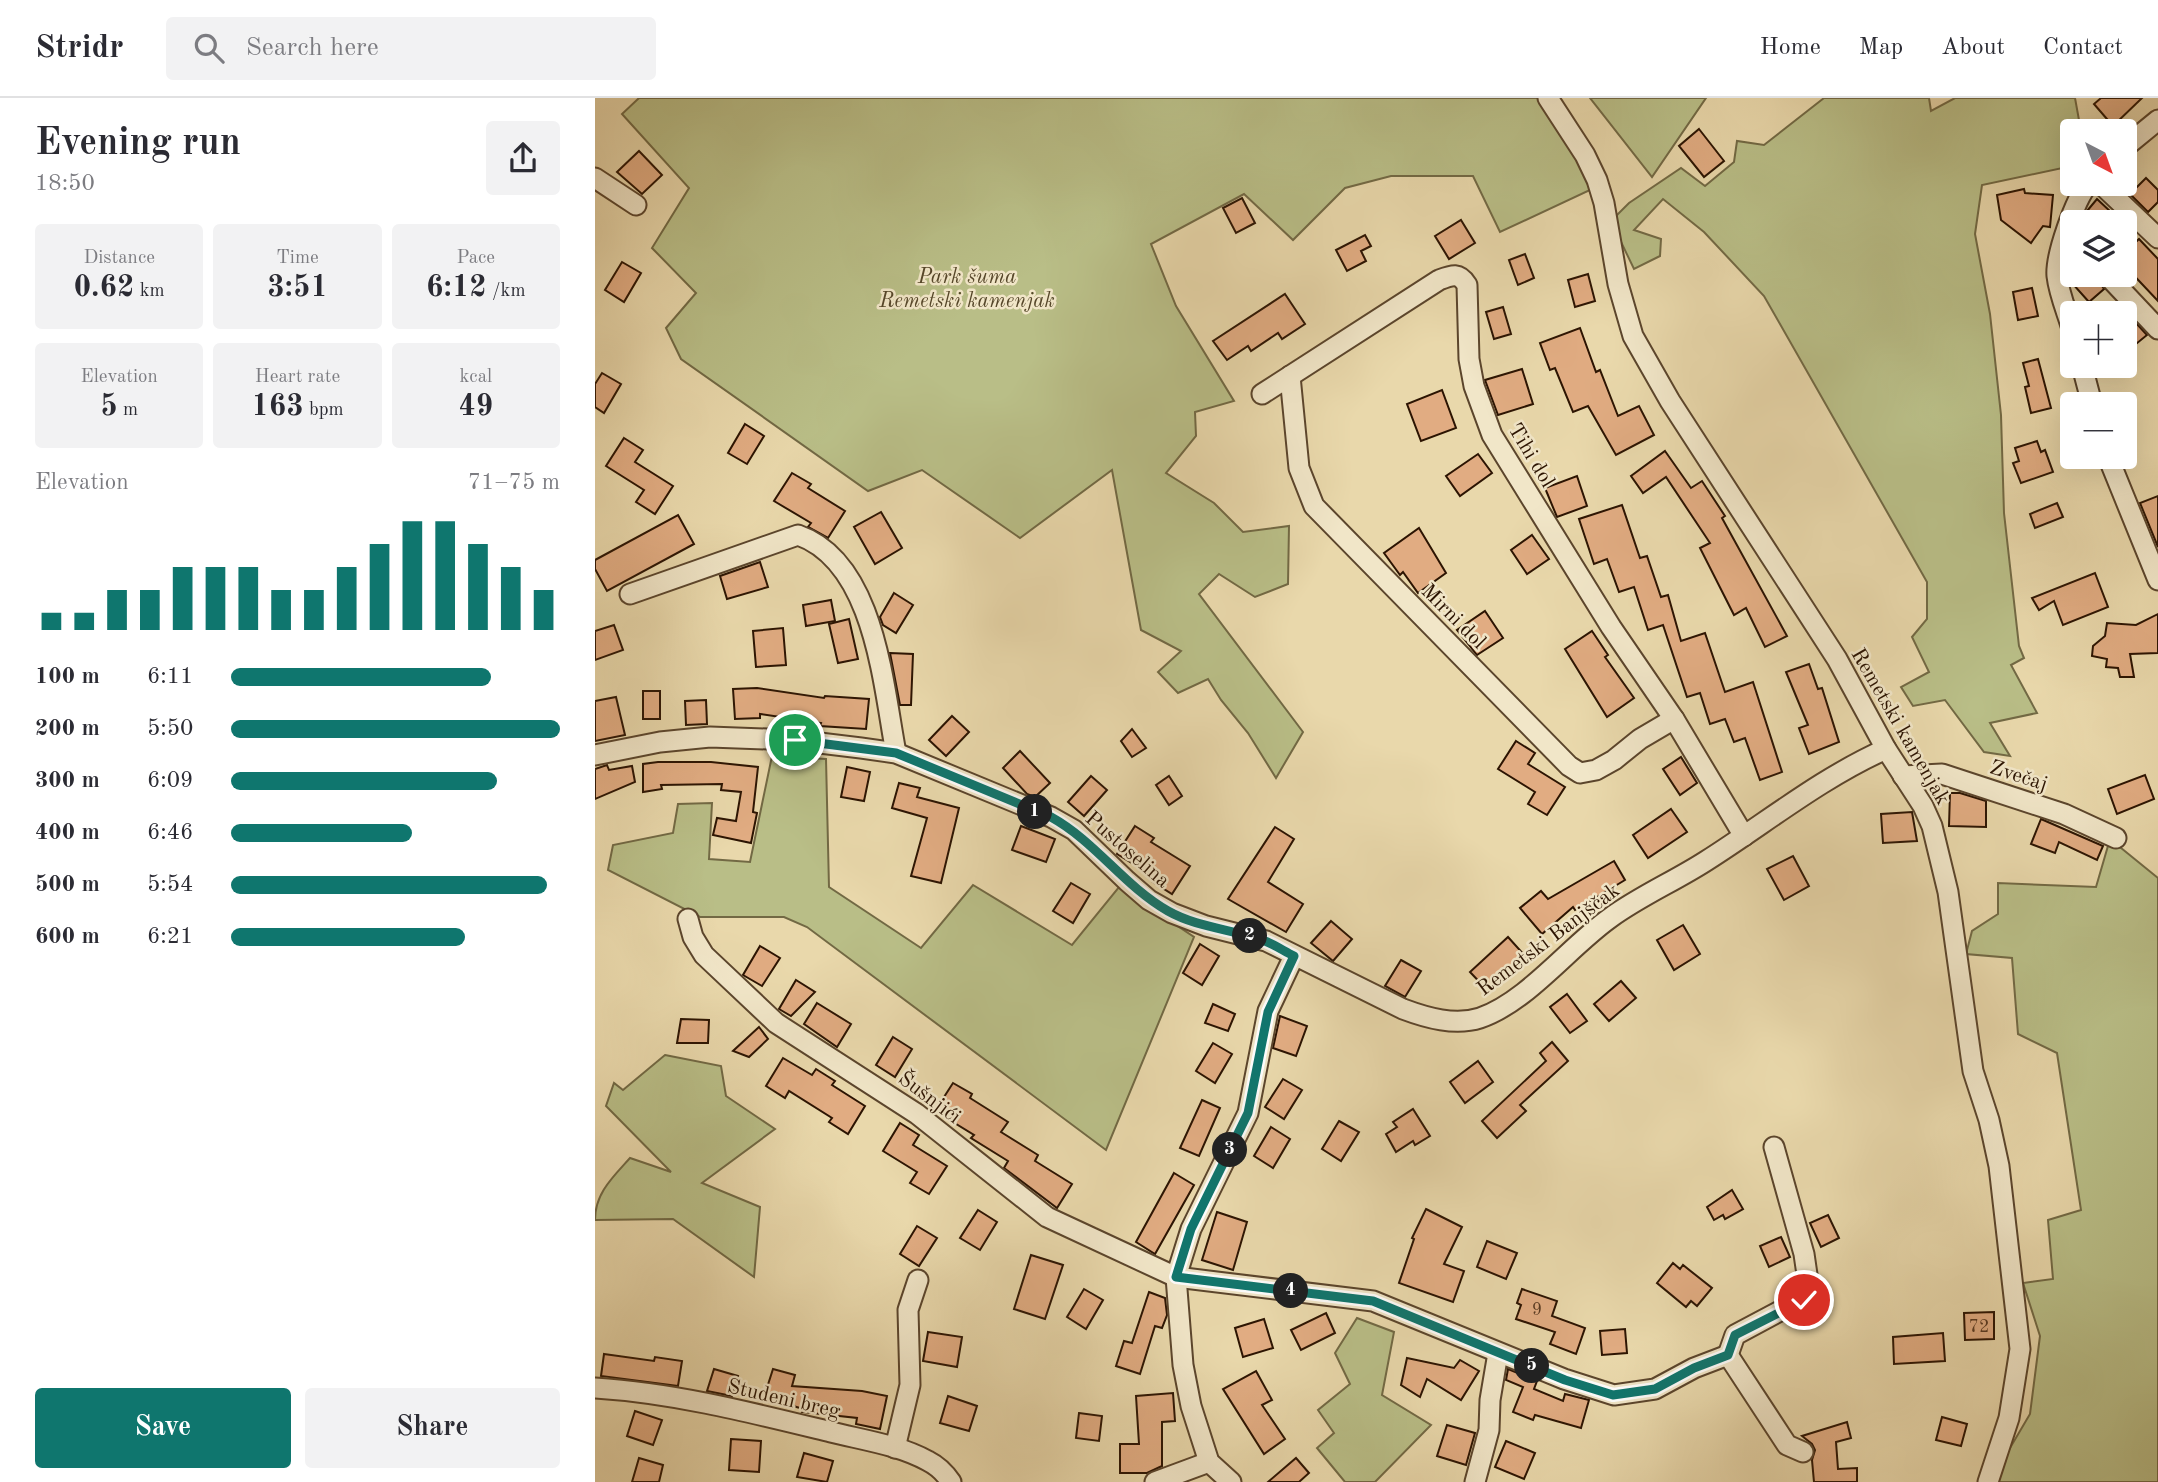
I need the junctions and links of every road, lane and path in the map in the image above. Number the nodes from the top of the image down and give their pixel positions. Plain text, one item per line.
1 (1548, 98) edge
2 (2158, 120) edge
3 (2137, 137) edge
4 (595, 178) edge
5 (2114, 196) edge
6 (636, 205) dead end
7 (2158, 238) edge
8 (2060, 260) edge
9 (2118, 287) edge
10 (2063, 301) edge
11 (2158, 329) edge
12 (1290, 376) junction
13 (1262, 394) dead end
14 (2113, 469) edge
15 (2158, 580) edge
16 (630, 594) dead end
17 (1674, 719) junction
18 (1886, 749) junction
19 (896, 753) junction
20 (595, 755) edge
21 (1903, 776) junction
22 (1744, 836) junction
23 (2116, 838) dead end
24 (688, 919) dead end
25 (1294, 956) junction
26 (1774, 1147) dead end
27 (1176, 1277) junction
28 (918, 1280) dead end
29 (1498, 1353) junction
30 (1728, 1355) junction
31 (595, 1388) edge
32 (895, 1448) junction
33 (1803, 1452) dead end
34 (1209, 1462) junction
35 (951, 1482) edge
36 (1155, 1482) edge
37 (1231, 1482) edge
38 (1475, 1482) edge
39 (1988, 1482) edge

1 - 18 street, Remetski kamenjak
2 - 3 street
4 - 6 street
5 - 7 street
8 - 10 street
9 - 11 street
12 - 13 street, Tihi dol
12 - 17 street, Mirni dol
12 - 17 street, Tihi dol
14 - 15 street
16 - 19 street
17 - 22 street, Tihi dol
18 - 21 street, Remetski kamenjak
18 - 22 street, Remetski Banjščak
19 - 20 street, Pustoselina
19 - 25 street, Pustoselina
21 - 23 street, Zvečaj
21 - 39 street, Remetski kamenjak
22 - 25 street, Remetski Banjščak
24 - 27 street, Šušnjići
25 - 27 street
26 - 30 street
27 - 29 street, Šušnjići
27 - 34 street
28 - 32 street
29 - 30 street, Šušnjići
29 - 38 street
30 - 33 street
31 - 32 street, Studeni breg
32 - 35 street, Studeni breg
34 - 36 street
34 - 37 street

